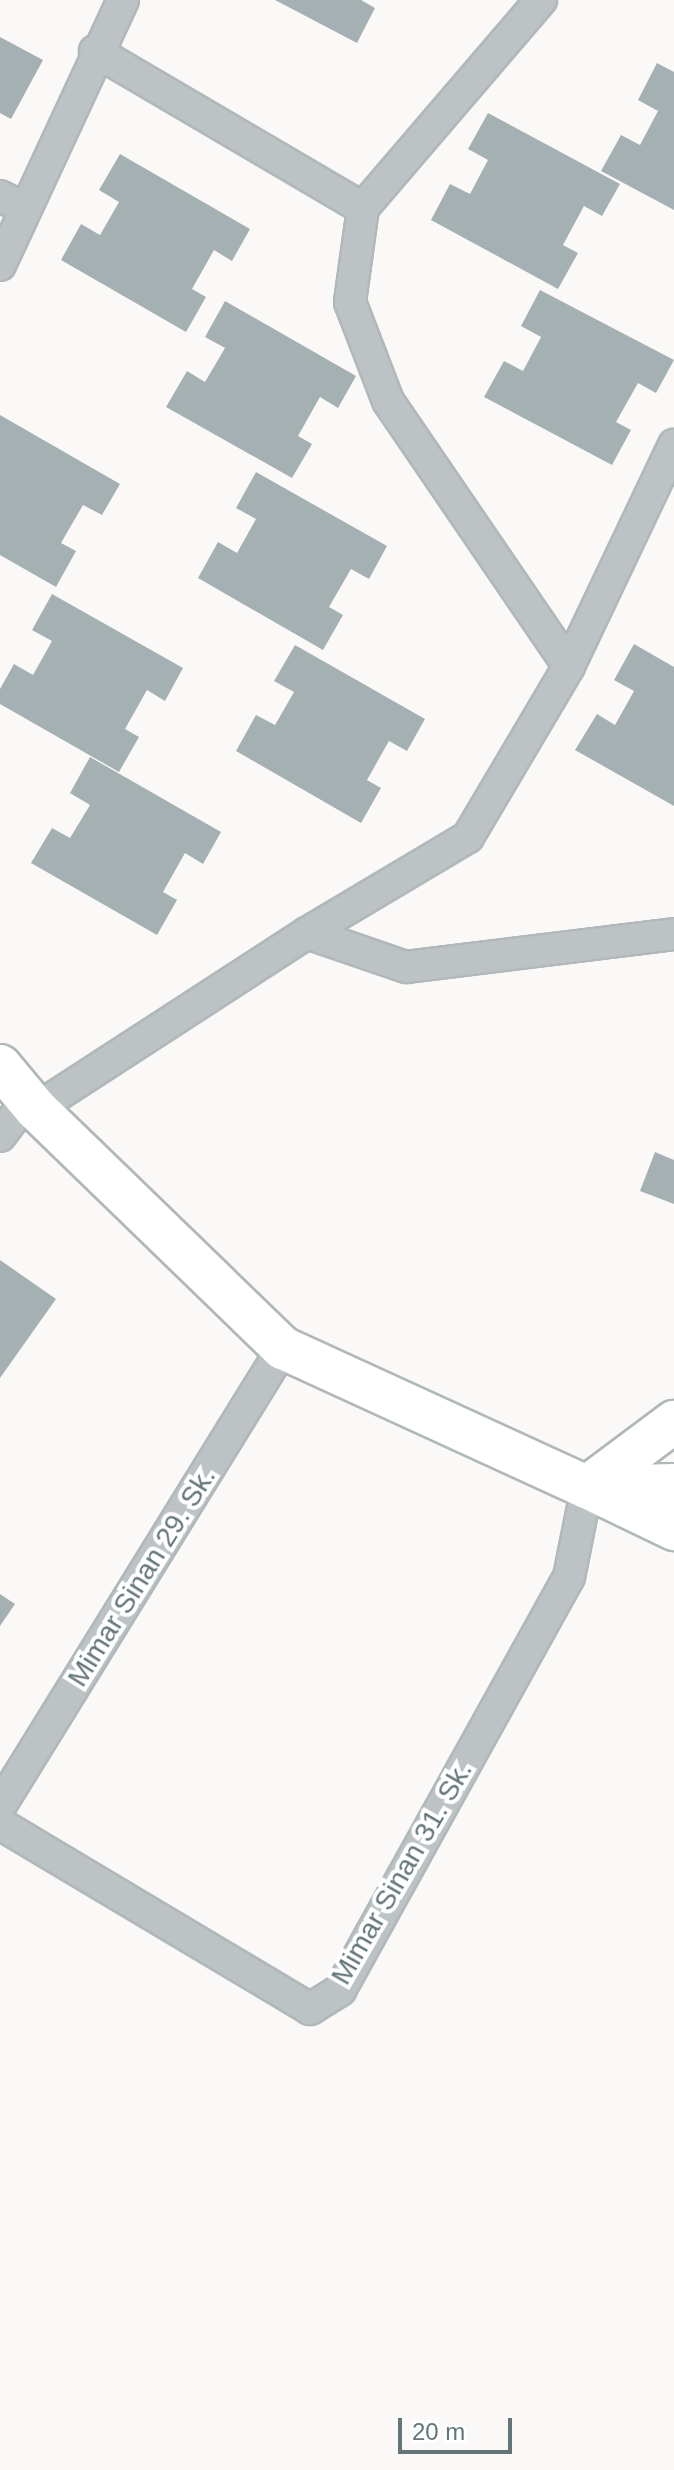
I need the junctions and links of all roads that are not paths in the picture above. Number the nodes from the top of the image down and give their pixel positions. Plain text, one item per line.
1 (123, 0) edge
2 (541, 0) edge
3 (95, 51) junction
4 (13, 202) edge
5 (363, 208) junction
6 (0, 265) edge
7 (674, 445) edge
8 (569, 666) junction
9 (307, 933) junction
10 (674, 934) edge
11 (0, 1066) edge
12 (32, 1104) junction
13 (0, 1136) edge
14 (283, 1348) junction
15 (674, 1422) edge
16 (674, 1485) edge
17 (587, 1487) junction
18 (674, 1529) edge
19 (0, 1806) edge
20 (0, 1824) edge

1 - 3 street
2 - 5 street
3 - 4 street
3 - 5 street
4 - 6 street
5 - 8 street
7 - 8 street
8 - 9 street
9 - 10 street
9 - 12 street
11 - 12 street
12 - 13 street
12 - 14 street
14 - 17 street
14 - 19 street, Mimar Sinan 29. Sk.
15 - 17 street
16 - 17 street
17 - 18 street
17 - 20 street, Mimar Sinan 31. Sk.

